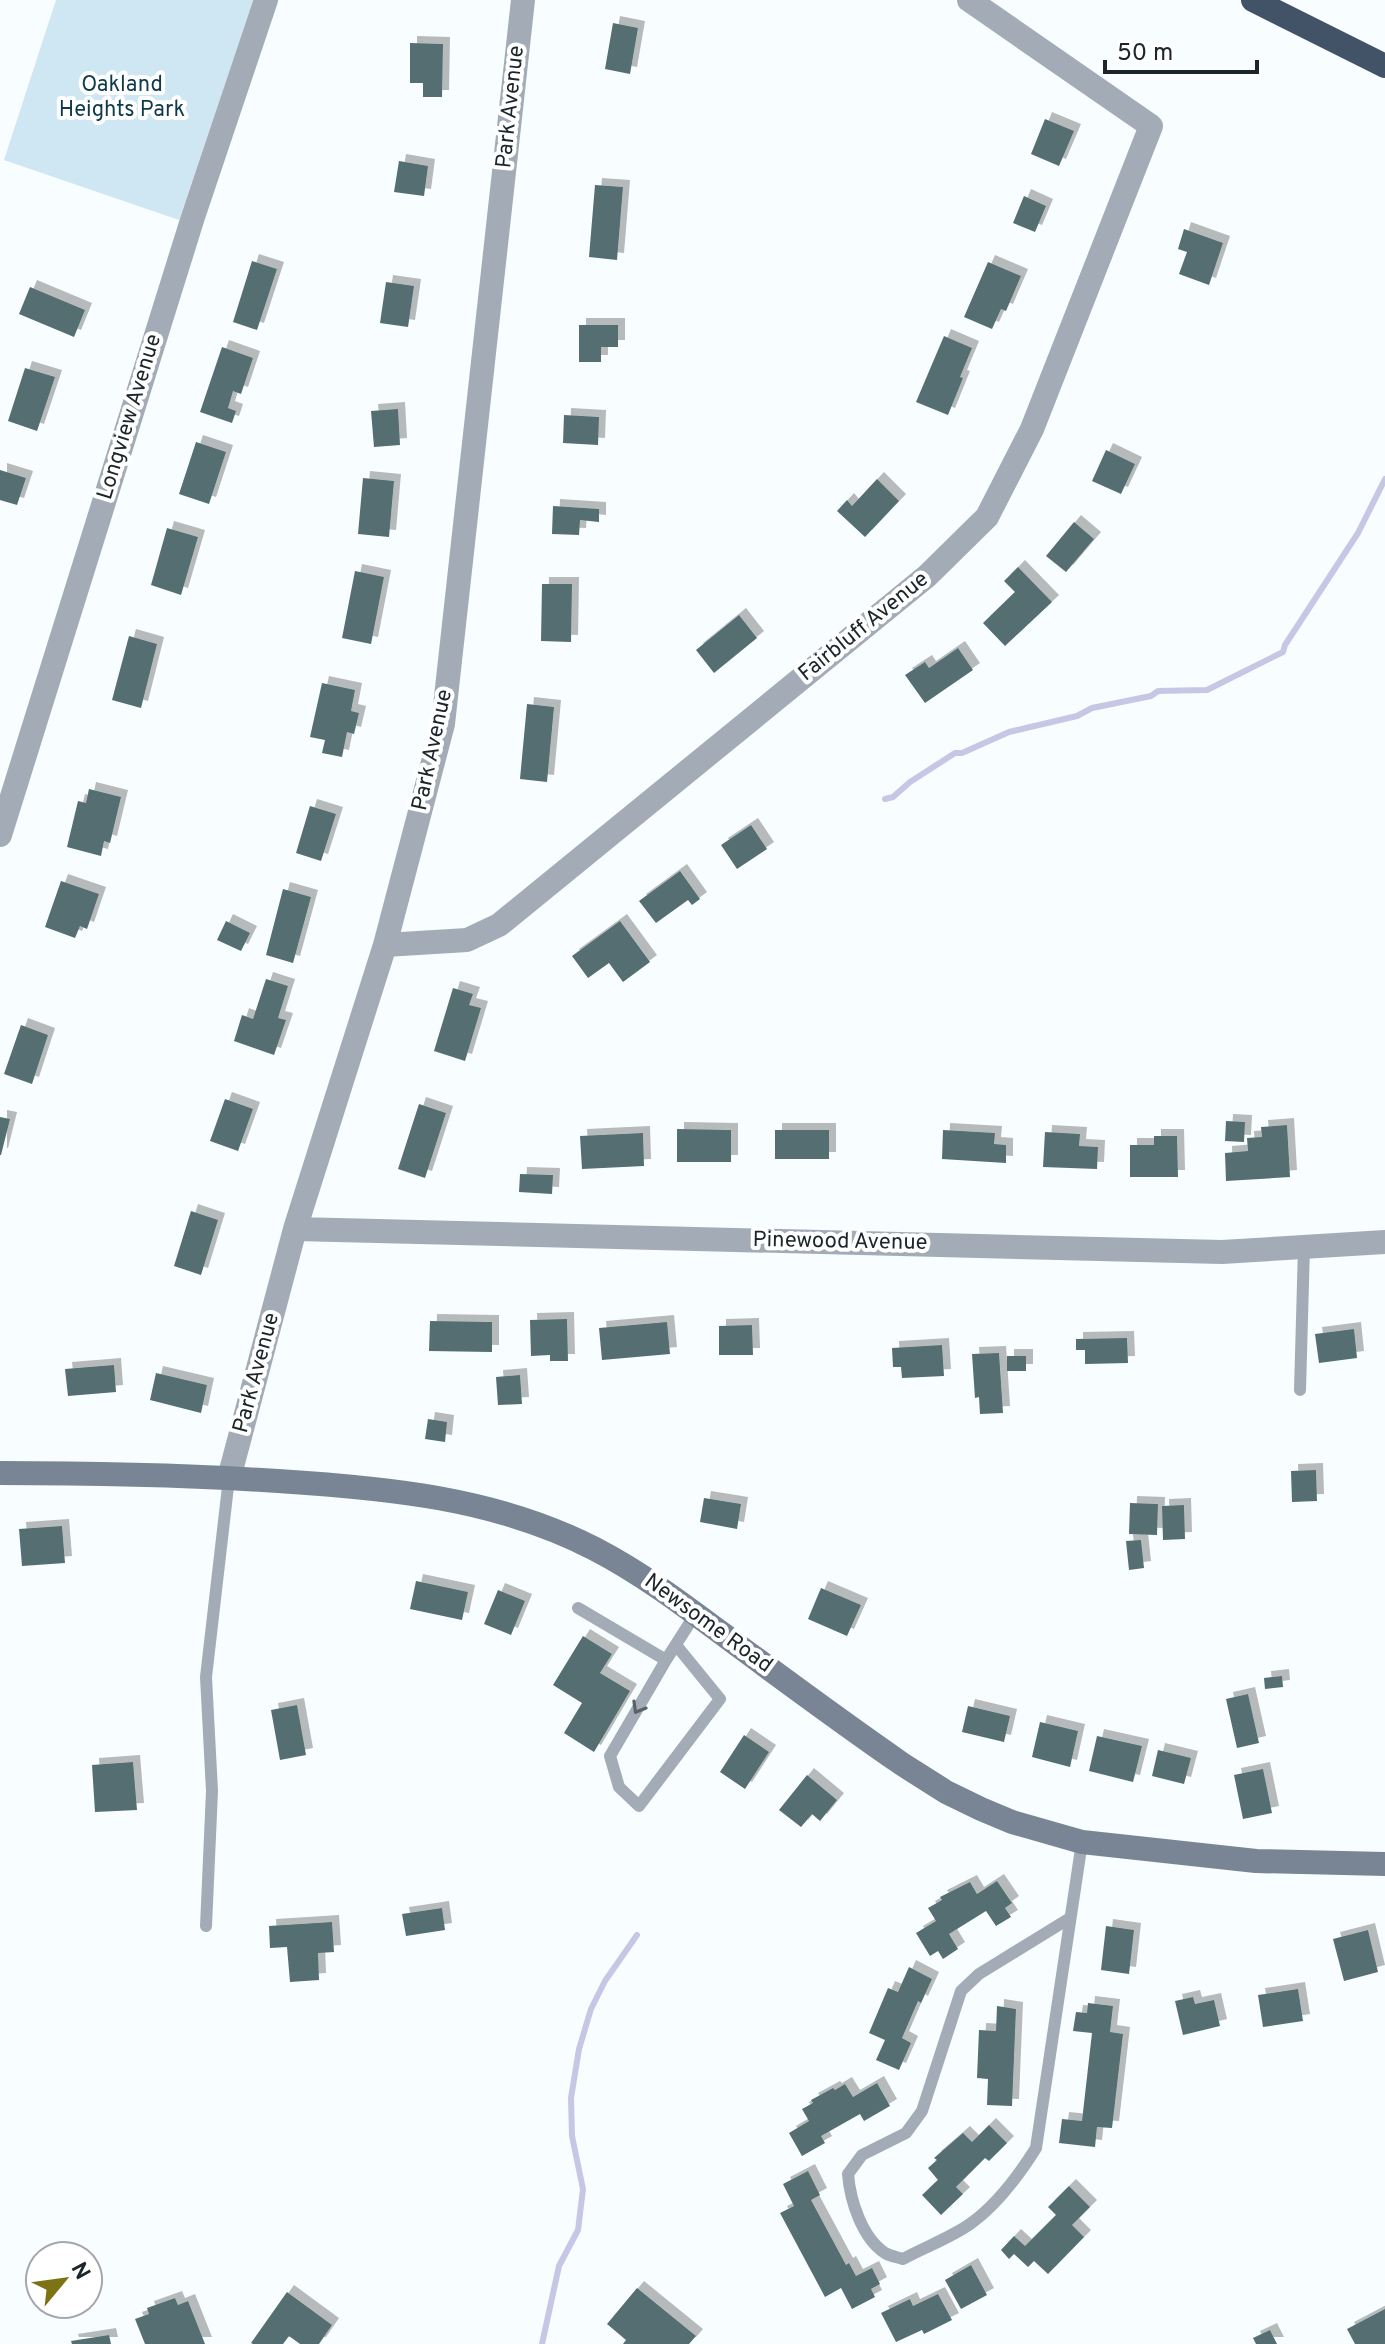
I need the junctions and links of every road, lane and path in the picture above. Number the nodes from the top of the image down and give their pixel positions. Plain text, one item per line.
1 (266, 0) edge
2 (523, 0) edge
3 (969, 0) edge
4 (1253, 0) edge
5 (1385, 66) edge
6 (0, 835) edge
7 (385, 945) junction
8 (295, 1229) junction
9 (1385, 1242) edge
10 (1304, 1247) junction
11 (1300, 1390) dead end
12 (0, 1473) edge
13 (229, 1478) junction
14 (578, 1608) dead end
15 (696, 1613) junction
16 (676, 1645) junction
17 (666, 1660) junction
18 (1082, 1842) junction
19 (1385, 1864) edge
20 (1070, 1918) junction
21 (206, 1926) dead end

1 - 6 street, Longview Avenue
2 - 7 street, Park Avenue
3 - 7 street, Fairbluff Avenue
4 - 5 highway
7 - 8 street, Park Avenue
8 - 10 street, Pinewood Avenue
8 - 13 street, Park Avenue
9 - 10 street, Pinewood Avenue
10 - 11 lane
12 - 13 street, Newsome Road
13 - 15 street, Newsome Road
13 - 21 lane
14 - 17 lane
15 - 16 lane
15 - 18 street, Newsome Road
16 - 17 lane
17 -> 16 lane
18 - 19 street, Newsome Road
18 - 20 lane
20 - 20 lane

